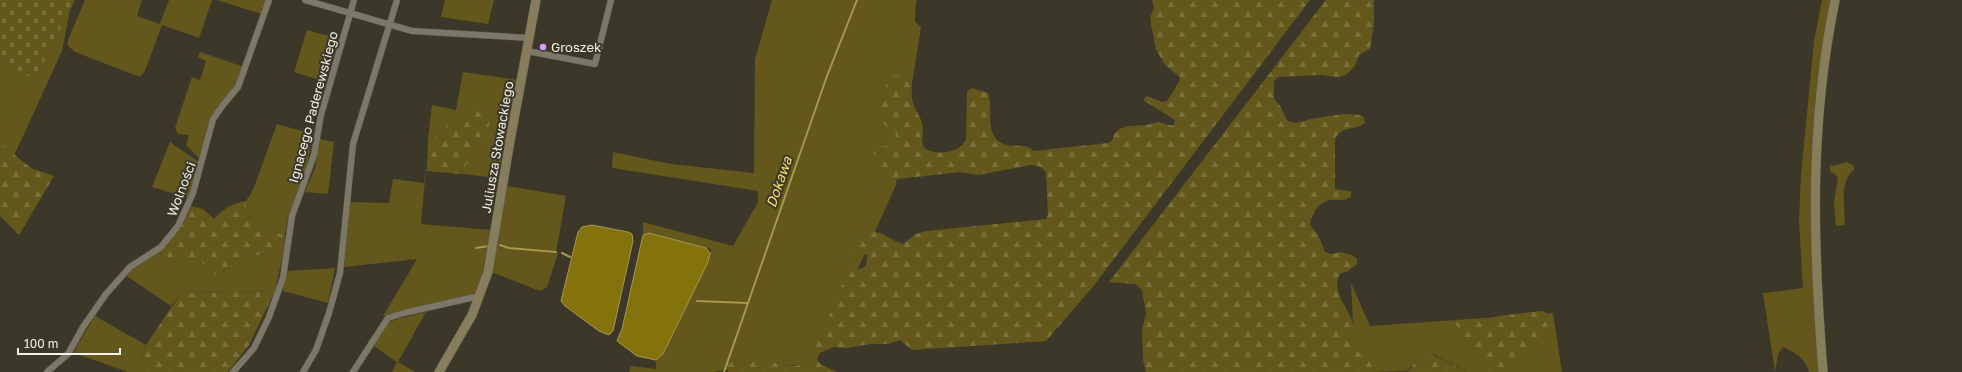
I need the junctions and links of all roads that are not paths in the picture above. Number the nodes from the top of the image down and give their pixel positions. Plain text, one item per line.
1 (269, 0) edge
2 (305, 0) edge
3 (354, 0) edge
4 (397, 0) edge
5 (536, 0) edge
6 (611, 0) edge
7 (1835, 0) edge
8 (349, 13) junction
9 (388, 26) junction
10 (529, 38) junction
11 (527, 51) junction
12 (479, 296) junction
13 (46, 372) edge
14 (233, 372) edge
15 (303, 372) edge
16 (353, 372) edge
17 (439, 372) edge
18 (1823, 372) edge

1 - 13 street, Wolności
2 - 8 street
3 - 8 street, Ignacego Paderewskiego
4 - 9 street
5 - 10 street, Juliusza Słowackiego
6 - 11 street
7 - 18 street
8 - 9 street
8 - 14 street, Ignacego Paderewskiego
9 - 10 street
9 - 15 street
10 - 11 street, Juliusza Słowackiego
11 - 12 street, Juliusza Słowackiego
12 - 16 street
12 - 17 street, Juliusza Słowackiego

